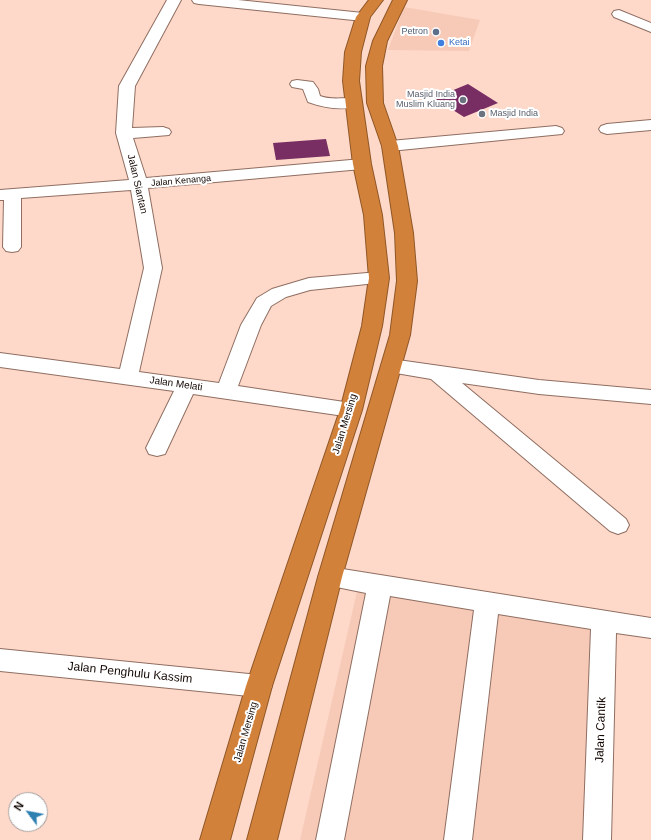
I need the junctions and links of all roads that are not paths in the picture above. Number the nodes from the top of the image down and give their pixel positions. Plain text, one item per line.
1 (174, 0) edge
2 (199, 0) edge
3 (376, 0) edge
4 (400, 0) edge
5 (218, 1) edge
6 (273, 4) edge
7 (619, 14) dead end
8 (363, 17) junction
9 (651, 28) edge
10 (297, 84) dead end
11 (354, 103) junction
12 (651, 125) edge
13 (607, 129) dead end
14 (556, 131) dead end
15 (163, 132) dead end
16 (124, 133) junction
17 (390, 146) junction
18 (362, 164) junction
19 (138, 184) junction
20 (7, 194) edge
21 (12, 247) dead end
22 (379, 278) junction
23 (0, 360) edge
24 (391, 366) junction
25 (437, 373) junction
26 (128, 377) junction
27 (187, 386) junction
28 (226, 391) junction
29 (651, 397) edge
30 (351, 410) junction
31 (156, 448) dead end
32 (618, 525) dead end
33 (330, 577) junction
34 (380, 585) junction
35 (487, 602) junction
36 (604, 621) junction
37 (651, 628) edge
38 (0, 660) edge
39 (259, 686) junction
40 (215, 840) edge
41 (262, 840) edge
42 (330, 840) edge
43 (458, 840) edge
44 (598, 840) edge

1 - 16 street, Jalan Siantan
2 - 5 street
3 - 8 highway, Jalan Mersing
4 - 17 highway
5 - 6 street
6 - 8 street
7 - 9 street
8 - 11 highway, Jalan Mersing
10 - 11 street
11 - 18 highway, Jalan Mersing
12 - 13 street
14 - 17 street
15 - 16 street
16 - 19 street, Jalan Siantan
17 - 24 highway
18 - 19 street, Jalan Kenanga
18 - 22 highway, Jalan Mersing
19 - 20 street, Jalan Kenanga
19 - 26 street, Jalan Siantan
20 - 21 street
22 - 28 street
22 - 30 highway, Jalan Mersing
23 - 26 street, Jalan Melati
24 - 25 street
24 - 33 highway
25 - 29 street
25 - 32 street
26 - 27 street, Jalan Melati
27 - 28 street, Jalan Melati
27 - 31 street
28 - 30 street, Jalan Melati
30 - 39 highway, Jalan Mersing
33 - 34 street
33 - 41 highway
34 - 35 street
34 - 42 street
35 - 36 street
35 - 43 street
36 - 37 street
36 - 44 street, Jalan Cantik
38 - 39 street, Jalan Penghulu Kassim
39 - 40 highway, Jalan Mersing

